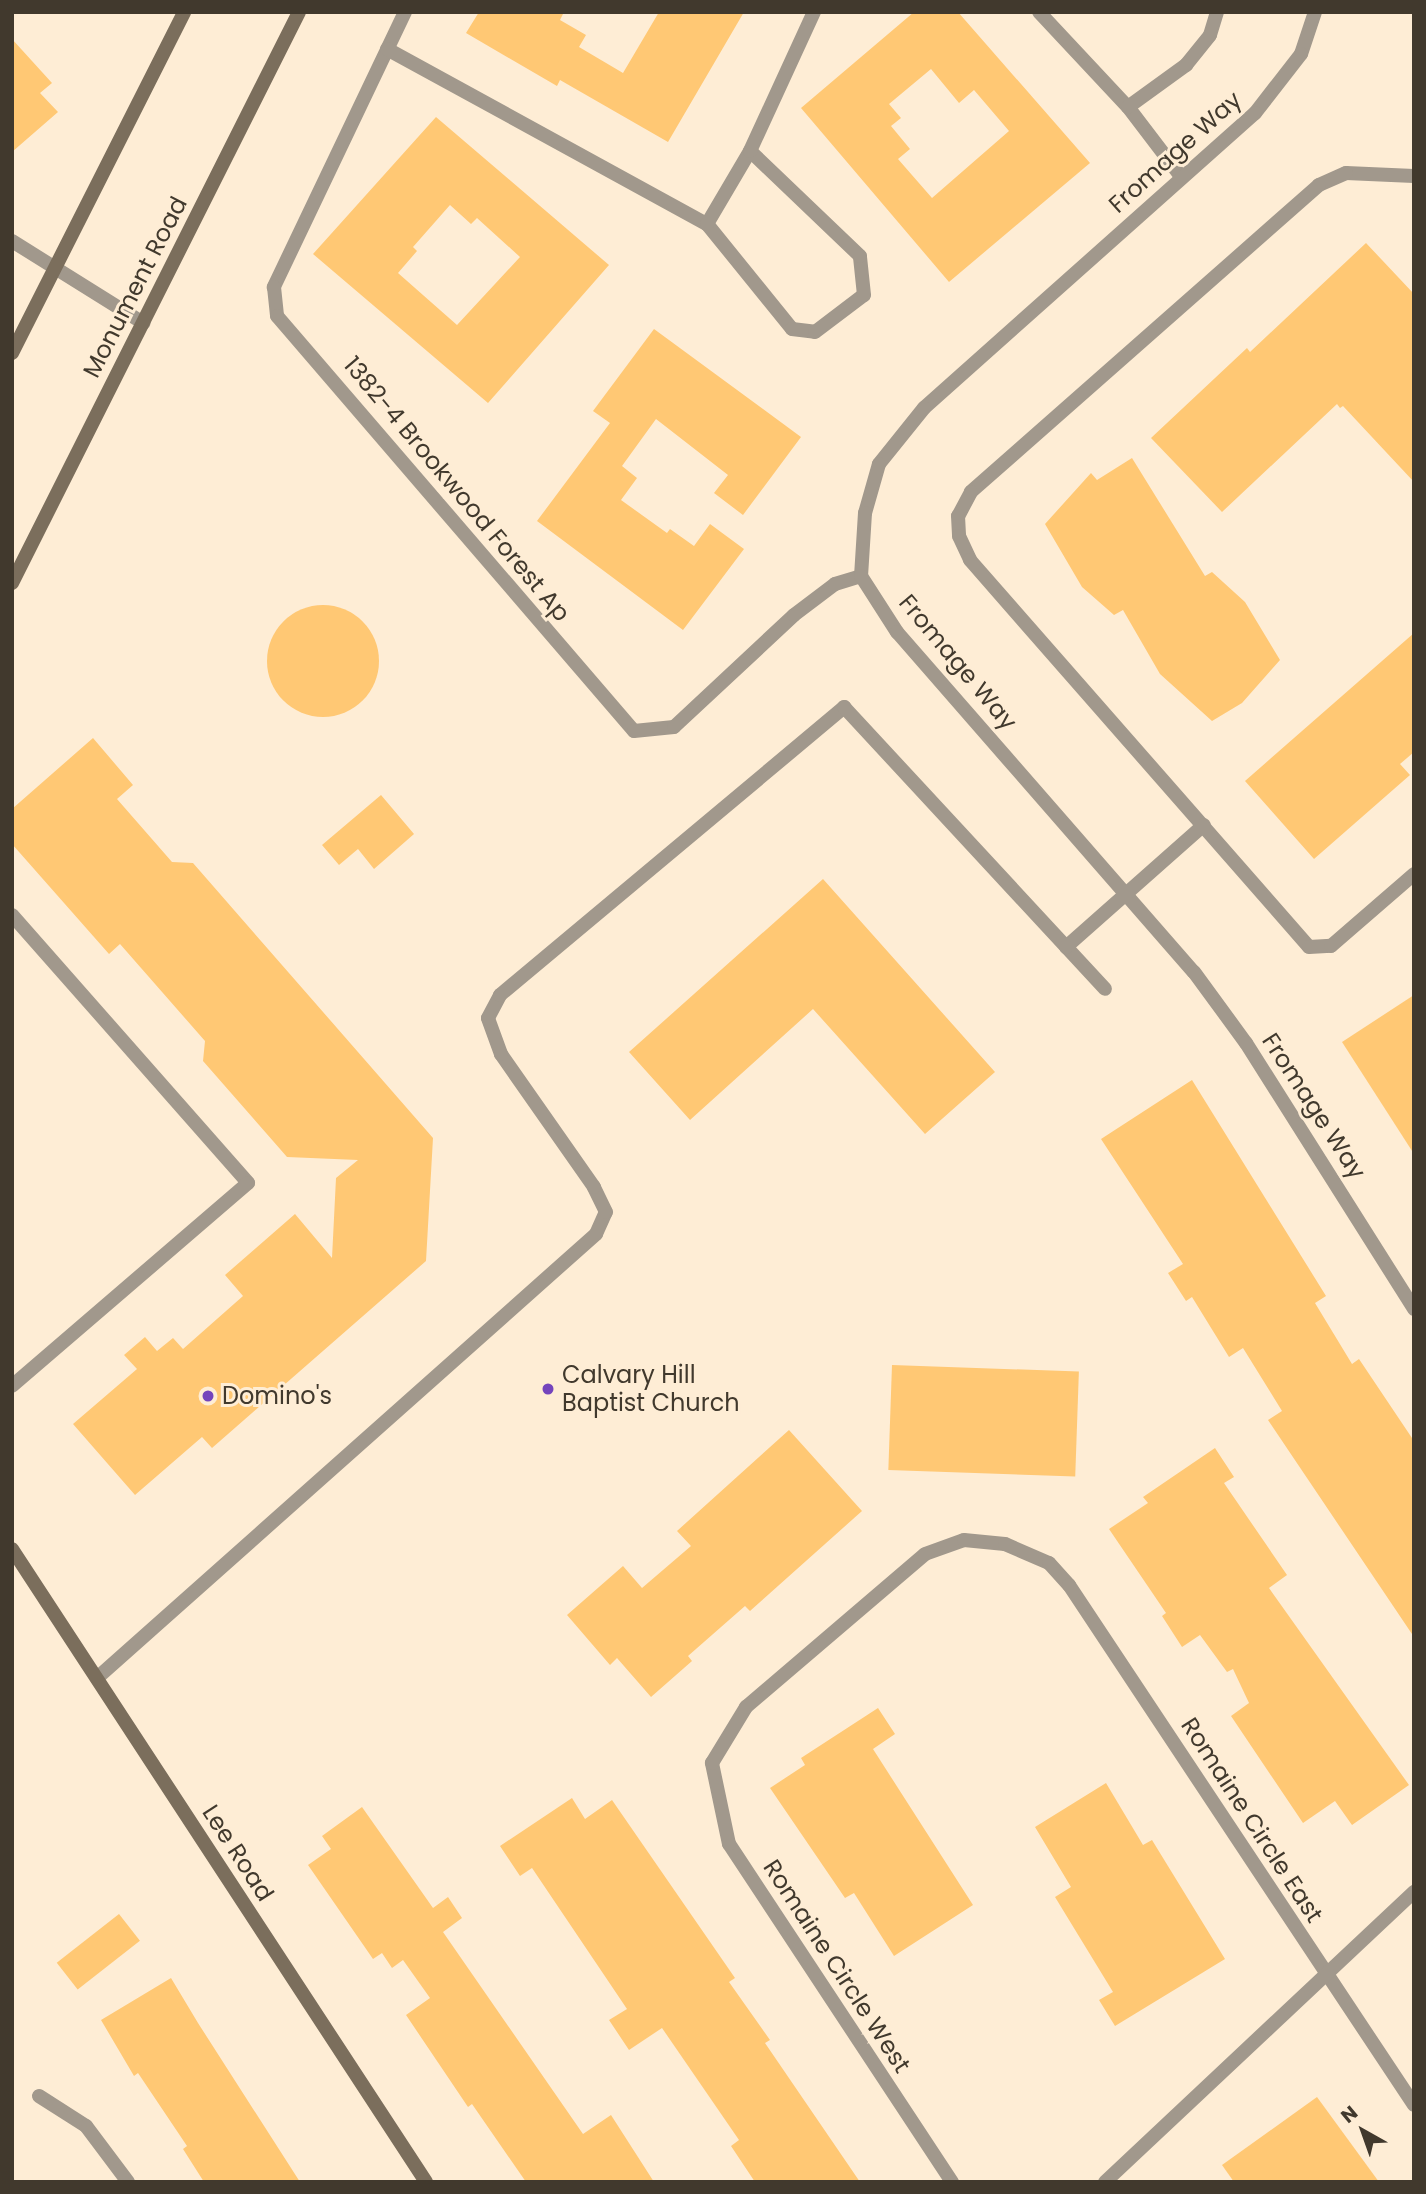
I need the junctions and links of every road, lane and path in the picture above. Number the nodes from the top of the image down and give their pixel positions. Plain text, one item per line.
1 (184, 12) edge
2 (299, 12) edge
3 (405, 12) edge
4 (814, 12) edge
5 (1039, 12) edge
6 (1217, 12) edge
7 (1315, 12) edge
8 (387, 49) junction
9 (1128, 107) junction
10 (750, 151) junction
11 (1414, 176) edge
12 (1182, 178) junction
13 (707, 224) junction
14 (12, 241) edge
15 (55, 268) junction
16 (143, 323) junction
17 (12, 353) edge
18 (861, 576) junction
19 (12, 583) edge
20 (1203, 825) junction
21 (1414, 874) edge
22 (1128, 894) junction
23 (12, 915) edge
24 (1066, 947) junction
25 (1105, 989) dead end
26 (1414, 1309) edge
27 (14, 1381) edge
28 (12, 1549) edge
29 (1049, 1563) joint
30 (97, 1678) junction
31 (1414, 1892) edge
32 (1326, 1974) junction
33 (38, 2096) dead end
34 (1414, 2105) edge
35 (128, 2182) edge
36 (426, 2182) edge
37 (952, 2182) edge
38 (1105, 2182) edge

1 - 15 main road
2 - 16 main road, Monument Road
3 - 8 street, 1382-4 Brookwood Forest Ap
4 - 10 street
5 - 9 street
6 - 9 street
7 - 12 street, Fromage Way
8 - 13 street
8 - 18 street, 1382-4 Brookwood Forest Ap
9 - 12 street
10 - 13 street
10 - 13 street
11 - 20 street
12 - 18 street, Fromage Way
14 - 15 street
15 - 16 street
15 - 17 main road
16 - 19 main road, Monument Road
18 - 22 street, Fromage Way
20 - 21 street
20 - 22 street
22 - 24 street
22 - 26 street, Fromage Way
23 - 27 street
24 - 25 street
24 - 30 street
28 - 30 main road, Lee Road
29 - 32 street, Romaine Circle East
29 - 37 street, Romaine Circle West
30 - 36 main road, Lee Road
31 - 32 street
32 - 34 street, Romaine Circle East
32 - 38 street
33 - 35 street

